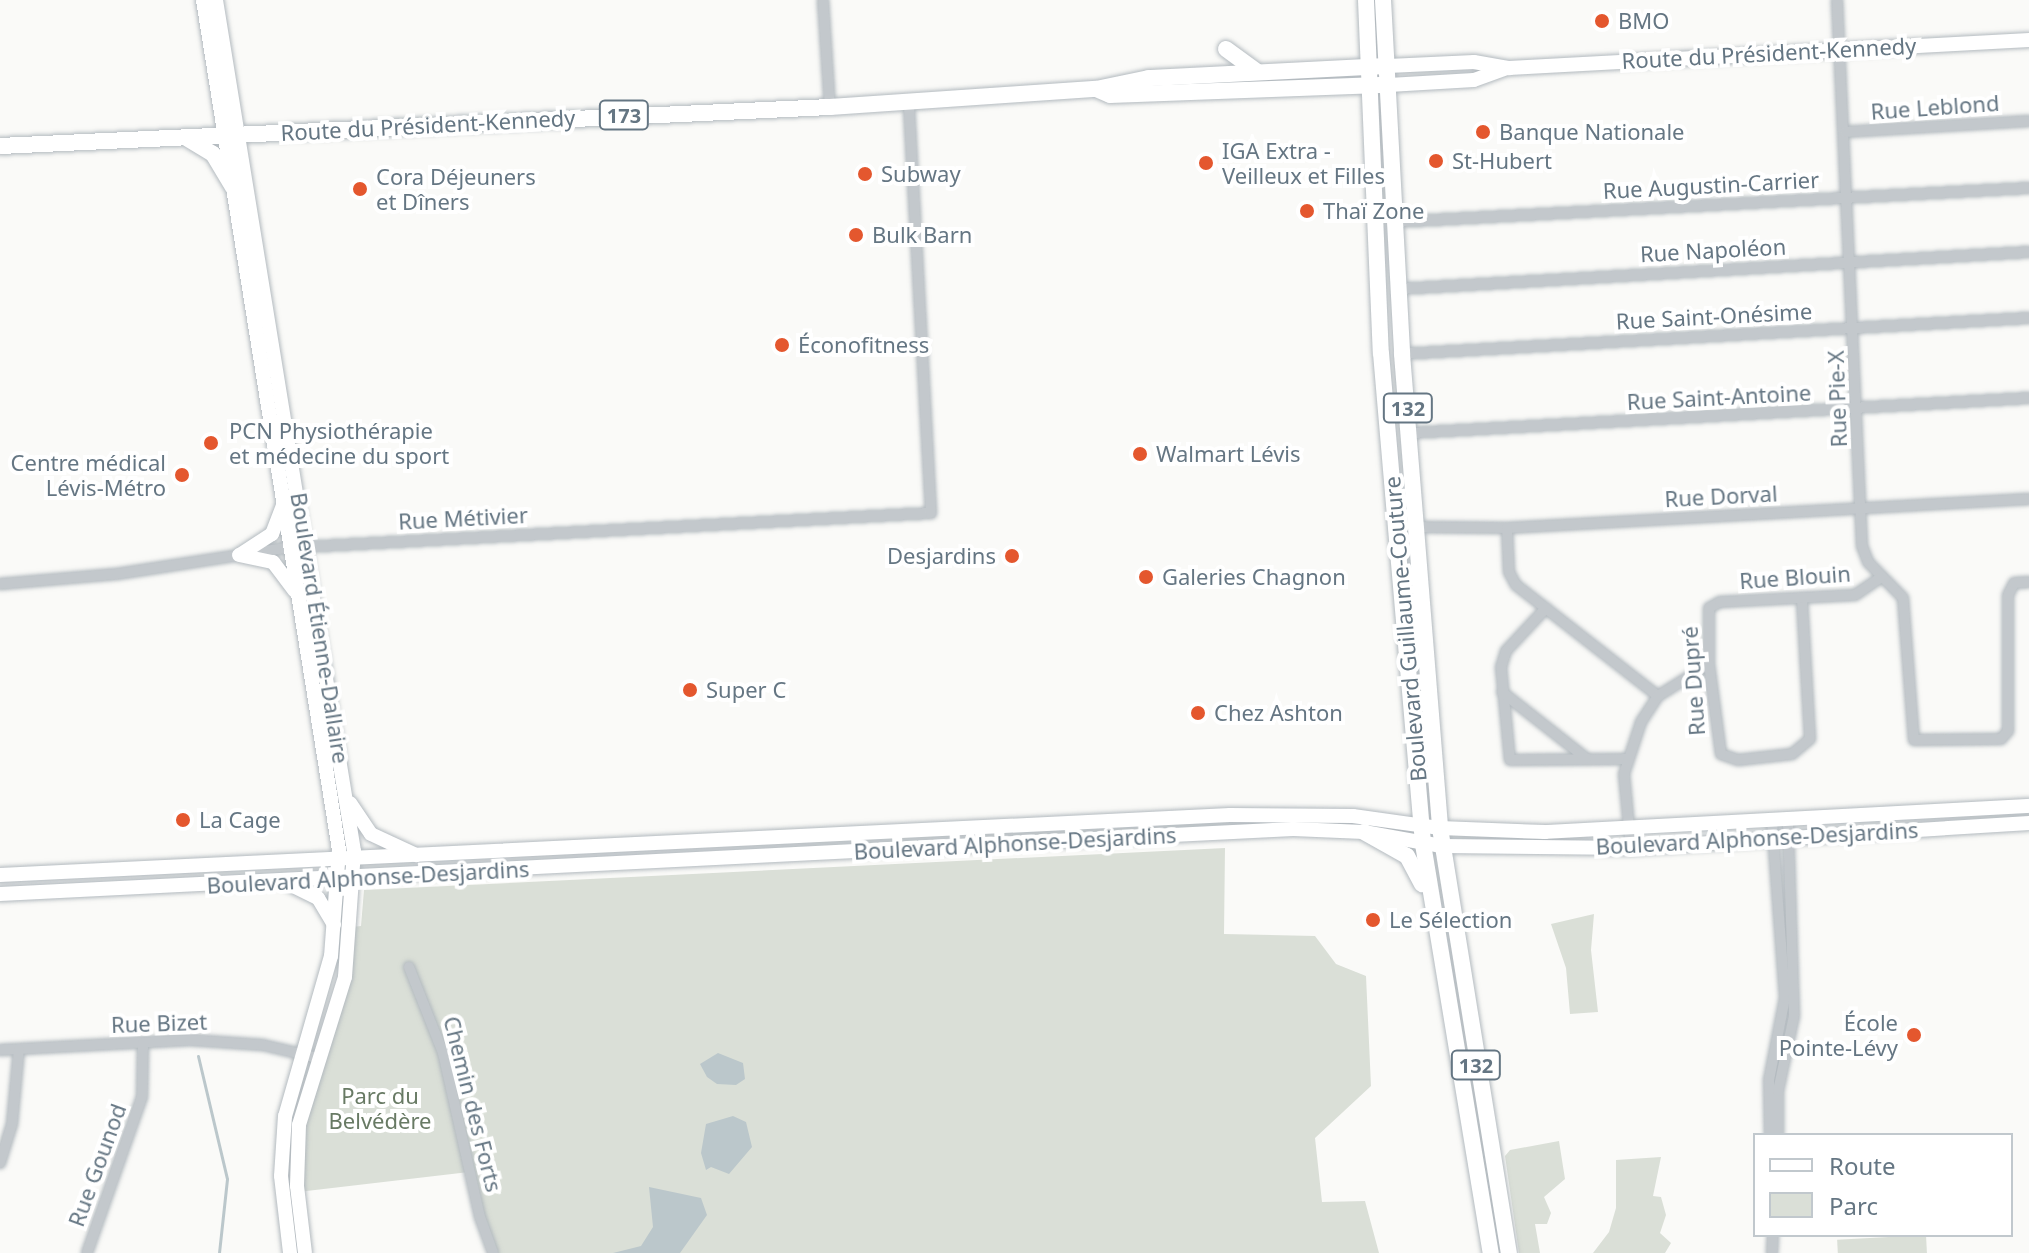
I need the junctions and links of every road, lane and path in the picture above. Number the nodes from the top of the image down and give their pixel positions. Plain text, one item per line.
1 (203, 0) edge
2 (216, 0) edge
3 (823, 0) edge
4 (1366, 0) edge
5 (1383, 0) edge
6 (1837, 0) edge
7 (2029, 40) edge
8 (1226, 49) dead end
9 (1841, 50) junction
10 (1388, 66) junction
11 (1369, 67) junction
12 (1509, 68) junction
13 (1260, 73) junction
14 (1389, 85) junction
15 (1370, 86) junction
16 (1096, 89) junction
17 (909, 103) junction
18 (830, 107) junction
19 (2029, 121) edge
20 (1845, 132) junction
21 (231, 136) junction
22 (186, 138) junction
23 (0, 146) edge
24 (233, 187) junction
25 (2029, 188) edge
26 (1848, 198) junction
27 (1395, 222) junction
28 (2029, 252) edge
29 (1851, 262) junction
30 (1399, 289) junction
31 (2029, 318) edge
32 (1856, 329) junction
33 (1402, 354) junction
34 (2029, 398) edge
35 (1857, 409) junction
36 (1411, 433) junction
37 (285, 498) junction
38 (2029, 499) edge
39 (1861, 509) junction
40 (1415, 527) junction
41 (1507, 528) junction
42 (309, 547) junction
43 (292, 548) junction
44 (239, 555) junction
45 (1880, 578) junction
46 (2029, 582) edge
47 (0, 584) edge
48 (1802, 600) junction
49 (301, 607) junction
50 (1546, 608) junction
51 (1709, 608) joint
52 (1709, 664) junction
53 (1502, 692) junction
54 (1658, 696) junction
55 (1586, 758) junction
56 (1627, 759) junction
57 (346, 795) junction
58 (2029, 806) edge
59 (1788, 821) junction
60 (1772, 822) junction
61 (2029, 823) edge
62 (1421, 826) junction
63 (1440, 828) junction
64 (1631, 828) junction
65 (1364, 832) junction
66 (1782, 839) junction
67 (1423, 844) junction
68 (1442, 846) junction
69 (1631, 848) junction
70 (424, 858) junction
71 (347, 868) junction
72 (0, 875) edge
73 (274, 879) junction
74 (0, 894) edge
75 (1434, 926) junction
76 (335, 929) junction
77 (409, 967) dead end
78 (143, 1043) junction
79 (19, 1049) junction
80 (0, 1050) edge
81 (301, 1054) junction
82 (318, 1058) junction
83 (1770, 1133) edge
84 (1778, 1133) edge
85 (0, 1163) edge
86 (87, 1253) edge
87 (290, 1253) edge
88 (305, 1253) edge
89 (493, 1253) edge
90 (1491, 1253) edge
91 (1509, 1253) edge

1 - 21 main road, Boulevard Étienne-Dallaire
2 - 21 main road, Boulevard Étienne-Dallaire
3 - 18 street
4 - 11 main road, Boulevard Guillaume-Couture / 132
5 - 10 main road, Boulevard Guillaume-Couture / 132
6 - 9 street, Rue Pie-X
7 - 9 main road, Route du Président-Kennedy
8 - 13 main road
9 - 12 main road, Route du Président-Kennedy
9 - 20 street, Rue Pie-X
10 - 11 main road, Route du Président-Kennedy / 173
10 - 12 main road, Route du Président-Kennedy
10 - 14 main road, Boulevard Guillaume-Couture / 132
11 - 13 main road, Route du Président-Kennedy / 173
11 - 15 main road, Boulevard Guillaume-Couture / 132
12 - 14 main road, Route du Président-Kennedy
13 - 16 main road, Route du Président-Kennedy / 173
14 - 15 main road, Route du Président-Kennedy / 173
14 - 27 main road, Boulevard Guillaume-Couture / 132
15 - 16 main road, Route du Président-Kennedy / 173
15 - 62 main road, Boulevard Guillaume-Couture / 132
16 - 17 main road, Route du Président-Kennedy / 173
17 - 18 main road, Route du Président-Kennedy / 173
17 - 42 street, Rue Métivier
18 - 21 main road, Route du Président-Kennedy / 173
19 - 20 street, Rue Leblond
20 - 26 street, Rue Pie-X
21 - 22 main road, Route du Président-Kennedy / 173
21 - 24 main road, Boulevard Étienne-Dallaire
21 - 42 main road, Boulevard Étienne-Dallaire
22 - 23 main road, Route du Président-Kennedy / 173
22 - 24 main road
24 - 37 main road, Boulevard Étienne-Dallaire
25 - 26 street, Rue Augustin-Carrier
26 - 27 street, Rue Augustin-Carrier
26 - 29 street, Rue Pie-X
27 - 30 main road, Boulevard Guillaume-Couture / 132
28 - 29 street, Rue Napoléon
29 - 30 street, Rue Napoléon
29 - 32 street, Rue Pie-X
30 - 33 main road, Boulevard Guillaume-Couture / 132
31 - 32 street, Rue Saint-Onésime
32 - 33 street, Rue Saint-Onésime
32 - 35 street, Rue Pie-X
33 - 36 main road, Boulevard Guillaume-Couture / 132
34 - 35 street, Rue Saint-Antoine
35 - 36 street, Rue Saint-Antoine
35 - 39 street, Rue Pie-X
36 - 40 main road, Boulevard Guillaume-Couture / 132
37 - 43 main road, Boulevard Étienne-Dallaire
37 - 44 main road
38 - 39 street, Rue Dorval
39 - 41 street, Rue Dorval
39 - 45 street, Rue Pie-X
40 - 41 street, Rue Dorval
40 - 63 main road, Boulevard Guillaume-Couture / 132
41 - 50 street
42 - 43 street, Rue Métivier
42 - 57 main road, Boulevard Étienne-Dallaire
43 - 44 street, Rue Métivier
43 - 49 main road, Boulevard Étienne-Dallaire
44 - 47 street, Rue Métivier
44 - 49 main road
45 - 46 street, Rue Pie-X
45 - 48 street, Rue Blouin
48 - 51 street, Rue Blouin
48 - 52 street, Rue Dupré
49 - 71 main road, Boulevard Étienne-Dallaire
50 - 53 street
50 - 54 street
51 - 52 street, Rue Dupré
52 - 54 street
53 - 55 street
53 - 55 street
54 - 56 street
55 - 56 street
56 - 64 street
57 - 70 main road
57 - 71 main road, Boulevard Étienne-Dallaire
58 - 59 main road, Boulevard Alphonse-Desjardins
59 - 60 main road, Boulevard Alphonse-Desjardins
59 - 66 street
60 - 64 main road, Boulevard Alphonse-Desjardins
60 - 66 street
61 - 66 main road, Boulevard Alphonse-Desjardins
62 - 63 main road, Boulevard Alphonse-Desjardins
62 - 67 main road, Boulevard Guillaume-Couture / 132
62 - 70 main road, Boulevard Alphonse-Desjardins
63 - 64 main road, Boulevard Alphonse-Desjardins
63 - 68 main road, Boulevard Guillaume-Couture / 132
64 - 69 street
65 - 67 main road, Boulevard Alphonse-Desjardins
65 - 71 main road, Boulevard Alphonse-Desjardins
65 - 75 main road
66 - 69 main road, Boulevard Alphonse-Desjardins
66 - 83 street
66 - 84 street
67 - 68 main road, Boulevard Alphonse-Desjardins
67 - 75 main road, Boulevard Guillaume-Couture / 132
68 - 69 main road, Boulevard Alphonse-Desjardins
68 - 91 main road, Boulevard Guillaume-Couture / 132
70 - 71 main road, Boulevard Alphonse-Desjardins
71 - 72 main road, Boulevard Alphonse-Desjardins
71 - 73 main road, Boulevard Alphonse-Desjardins
71 - 76 main road, Boulevard Étienne-Dallaire
71 - 82 main road, Boulevard Étienne-Dallaire
73 - 74 main road, Boulevard Alphonse-Desjardins
73 - 76 main road
75 - 90 main road, Boulevard Guillaume-Couture / 132
76 - 81 main road, Boulevard Étienne-Dallaire
77 - 89 street, Chemin des Forts
78 - 79 street, Rue Bizet
78 - 81 street, Rue Bizet
78 - 86 street, Rue Gounod
79 - 80 street, Rue Bizet
79 - 85 street
81 - 82 street, Rue Bizet
81 - 87 main road, Boulevard Étienne-Dallaire
82 - 88 main road, Boulevard Étienne-Dallaire

